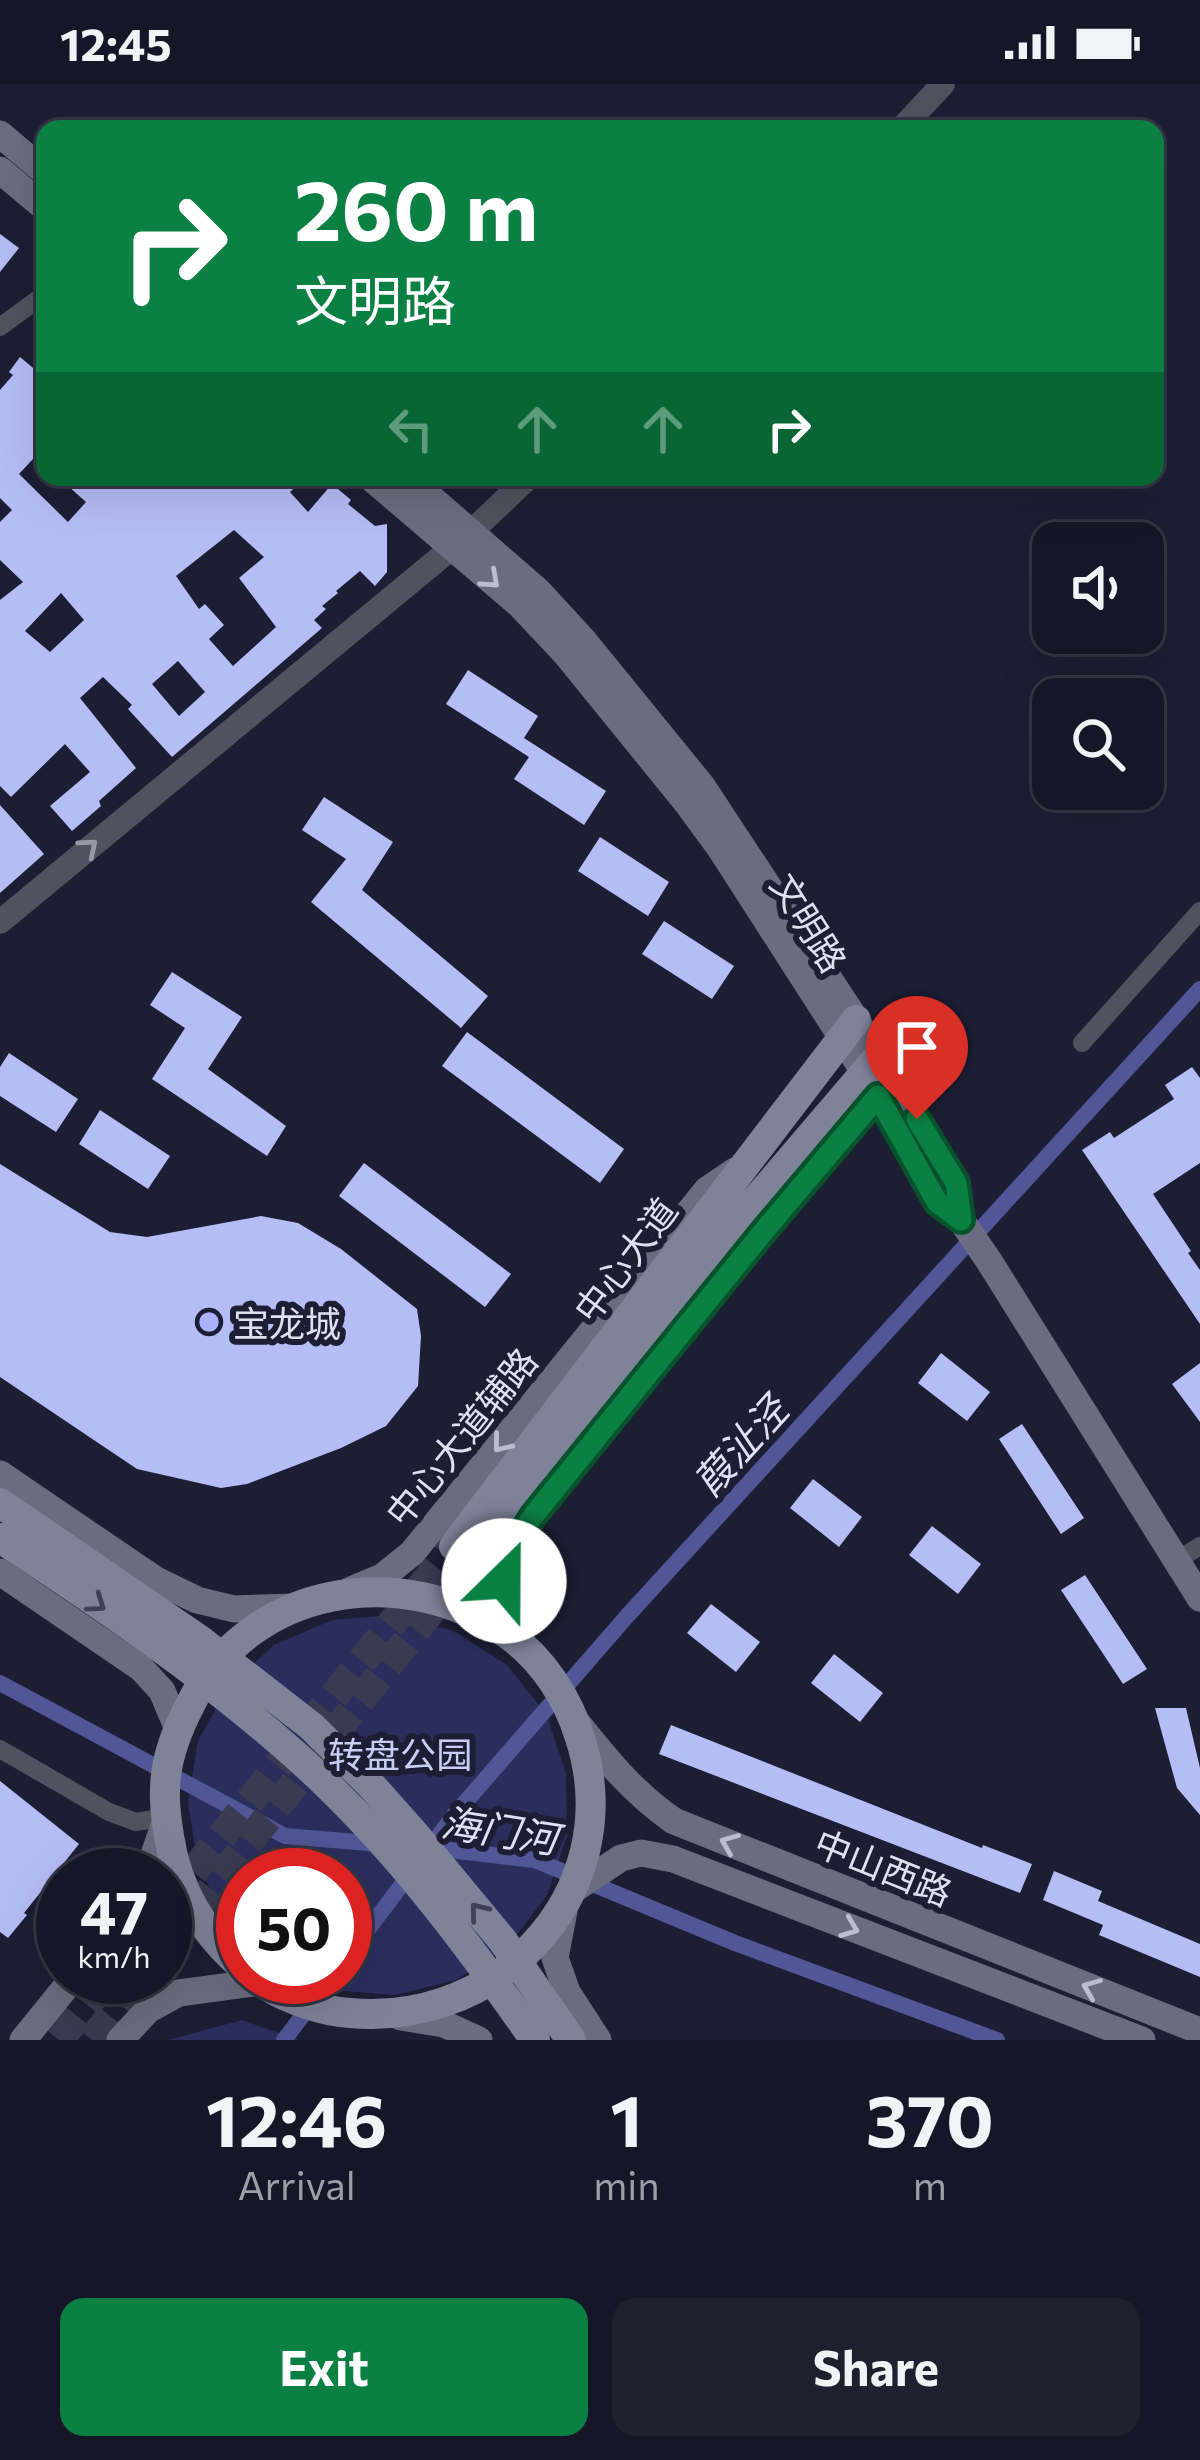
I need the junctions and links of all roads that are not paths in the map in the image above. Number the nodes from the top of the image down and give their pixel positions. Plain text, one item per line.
1 (943, 84) edge
2 (909, 120) edge
3 (0, 134) edge
4 (36, 164) edge
5 (0, 170) edge
6 (36, 200) edge
7 (36, 301) edge
8 (0, 327) edge
9 (384, 486) edge
10 (415, 486) edge
11 (519, 486) edge
12 (463, 539) junction
13 (1200, 911) edge
14 (0, 922) edge
15 (849, 1029) junction
16 (1082, 1043) dead end
17 (873, 1075) junction
18 (748, 1162) junction
19 (961, 1220) junction
20 (0, 1474) edge
21 (0, 1503) edge
22 (0, 1538) edge
23 (1188, 1553) edge
24 (0, 1572) edge
25 (156, 1580) junction
26 (341, 1594) junction
27 (1200, 1598) edge
28 (294, 1607) junction
29 (508, 1635) junction
30 (108, 1645) junction
31 (574, 1720) junction
32 (177, 1732) junction
33 (0, 1749) edge
34 (166, 1811) junction
35 (155, 1848) edge
36 (568, 1902) junction
37 (216, 1942) edge
38 (216, 1987) edge
39 (52, 2004) edge
40 (304, 2004) edge
41 (401, 2017) junction
42 (1200, 2031) edge
43 (23, 2040) edge
44 (120, 2040) edge
45 (478, 2040) edge
46 (535, 2040) edge
47 (549, 2040) edge
48 (572, 2040) edge
49 (588, 2040) edge
50 (598, 2040) edge
51 (1142, 2040) edge

1 - 2 street
3 - 4 main road
5 - 6 main road
7 - 8 street
9 - 12 main road, 文明路
10 - 12 main road, 文明路
11 - 12 street
14 -> 12 street
12 - 15 main road, 文明路
13 - 16 street
15 - 17 main road, 文明路
15 - 18 main road, 中心大道
17 - 18 main road, 中心大道
17 - 19 main road, 文明路
17 - 19 main road, 文明路
17 - 29 main road
18 -> 26 main road, 中心大道辅路
19 - 23 main road
20 - 25 main road
48 -> 21 main road, bridge
22 -> 46 main road, bridge
23 - 27 main road
24 - 30 main road
25 - 28 main road
25 - 30 main road
26 - 28 main road
26 - 29 main road
28 - 32 main road
29 - 31 main road
30 - 32 main road
31 - 36 main road
42 -> 31 main road, 中山西路
32 - 34 main road
33 - 34 street
34 - 35 main road
34 - 37 main road
36 - 41 main road
36 - 50 main road
36 -> 51 main road, 中山西路
38 - 44 main road
39 - 43 main road
40 - 41 main road
41 - 45 main road
47 - 49 main road

